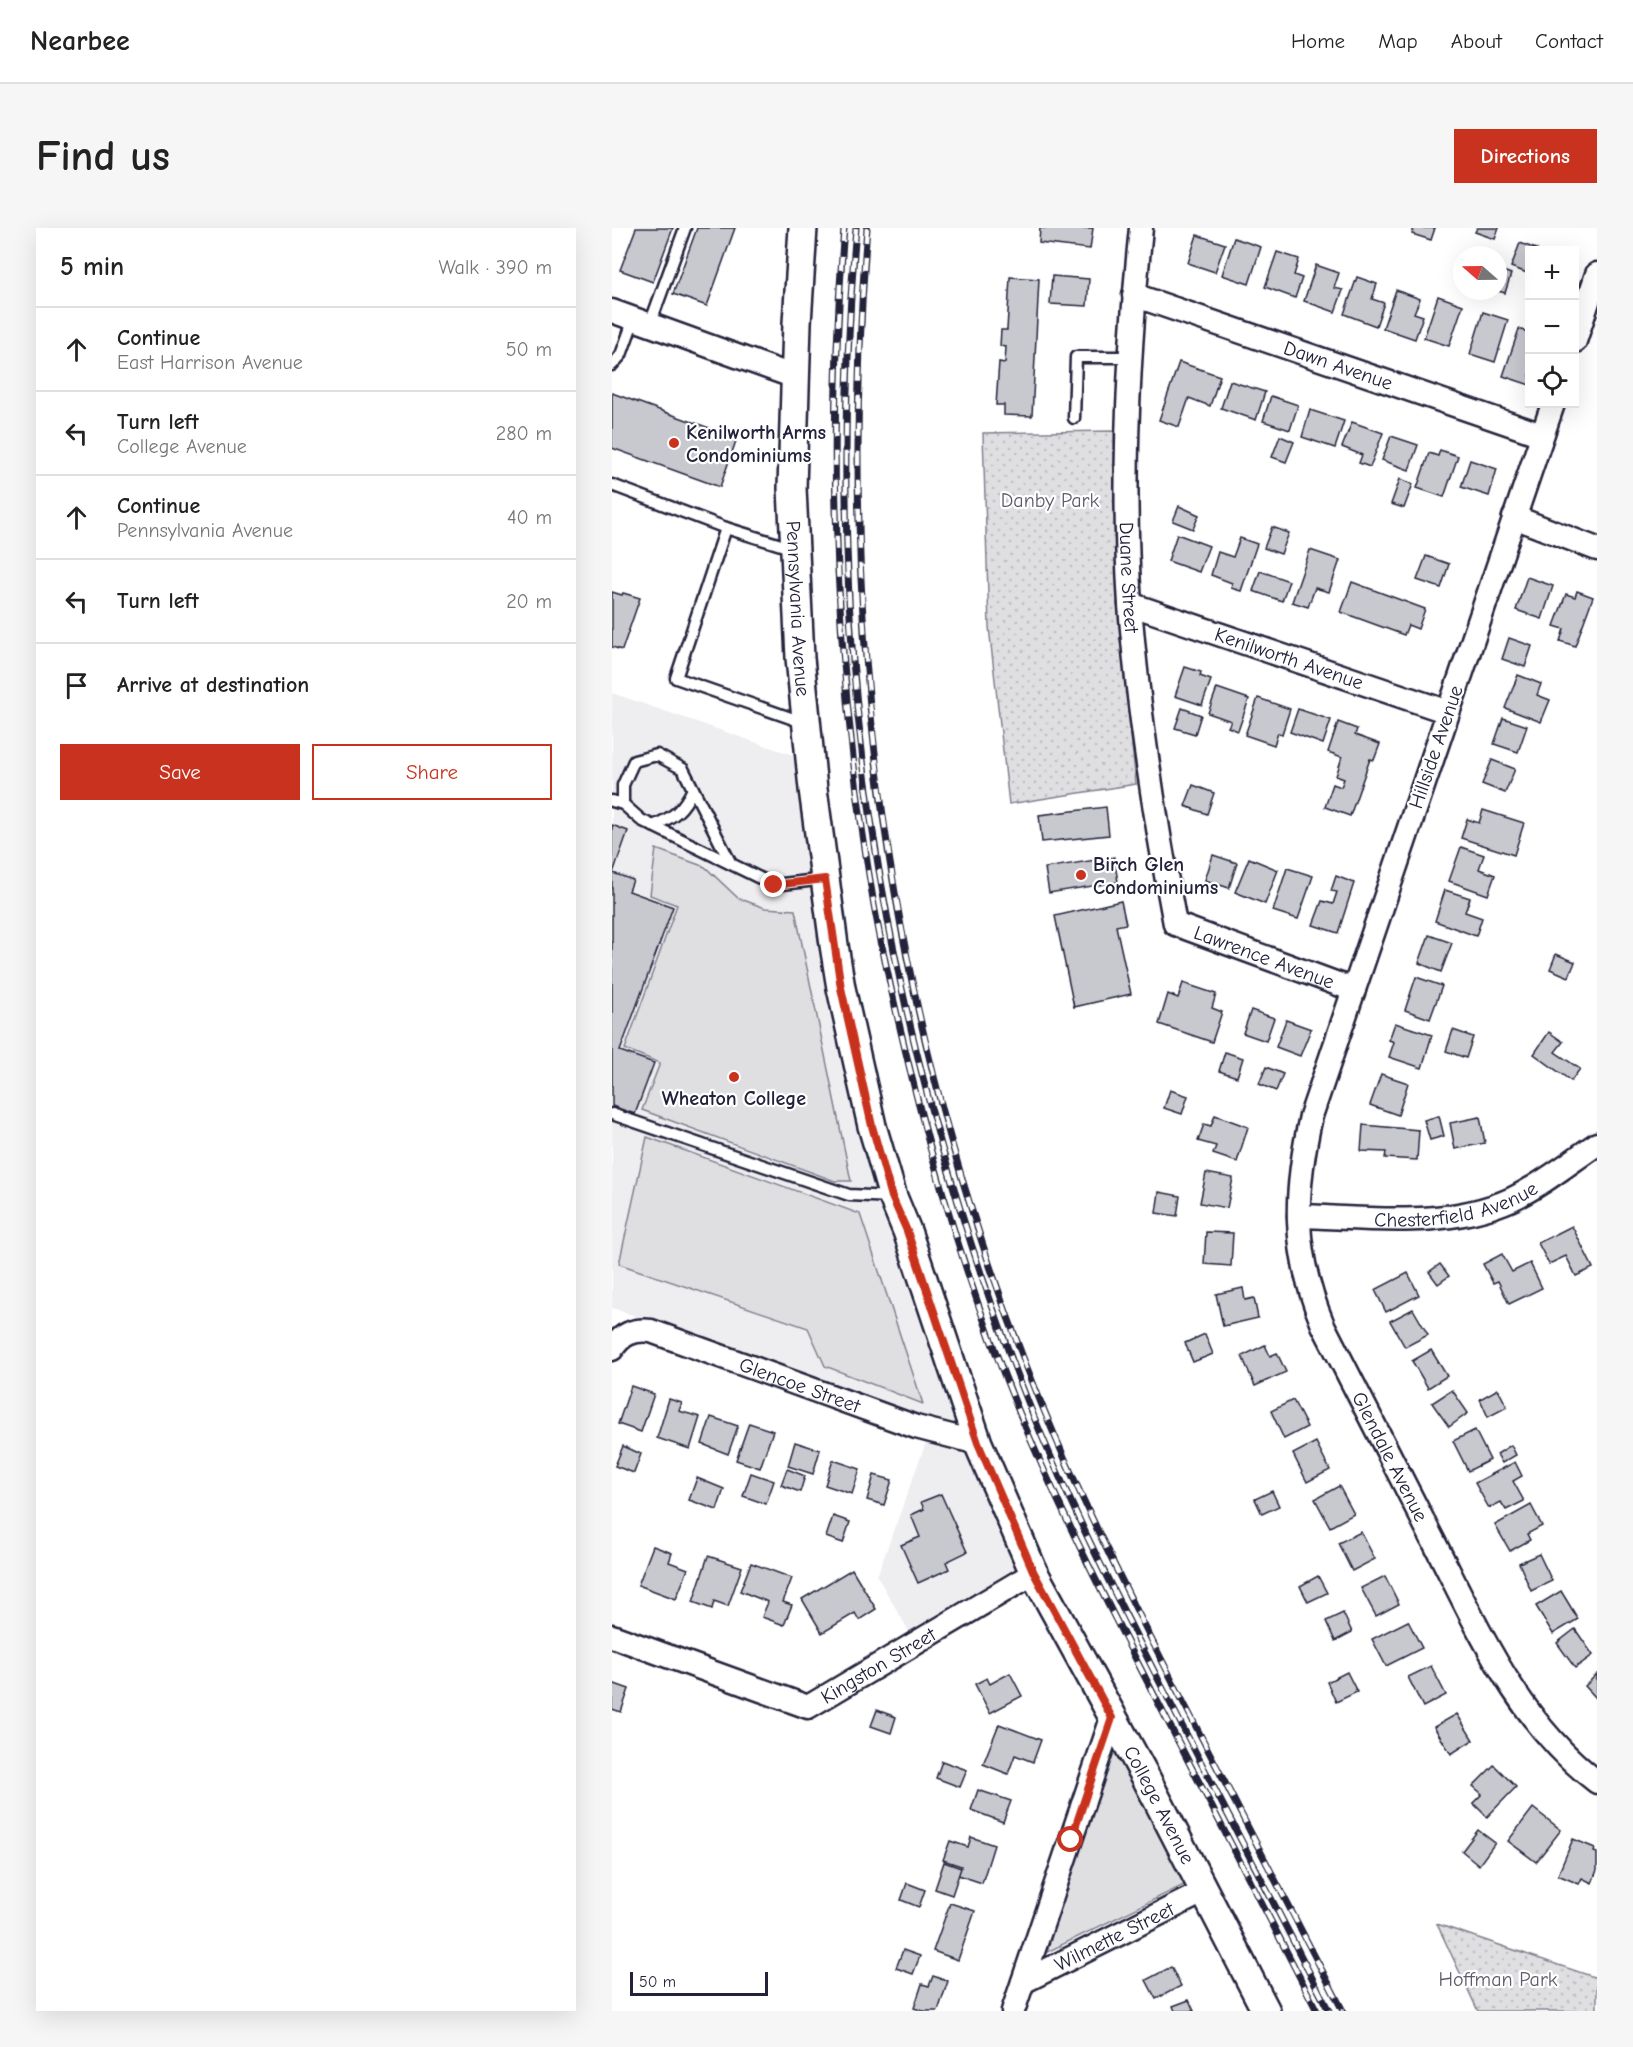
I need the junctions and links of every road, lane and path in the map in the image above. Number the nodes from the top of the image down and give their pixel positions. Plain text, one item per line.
1 (685, 228) edge
2 (803, 228) edge
3 (1141, 228) edge
4 (1597, 274) edge
5 (1134, 295) junction
6 (612, 311) edge
7 (642, 321) junction
8 (1579, 328) edge
9 (1129, 357) junction
10 (612, 365) edge
11 (795, 377) junction
12 (1552, 408) edge
13 (1074, 418) dead end
14 (1542, 435) junction
15 (612, 485) edge
16 (1514, 518) junction
17 (726, 528) junction
18 (794, 549) junction
19 (1597, 549) edge
20 (1130, 604) junction
21 (1448, 712) junction
22 (806, 723) junction
23 (693, 789) junction
24 (617, 802) edge
25 (653, 826) junction
26 (731, 864) junction
27 (825, 879) junction
28 (1175, 924) joint
29 (841, 988) joint
30 (1354, 990) junction
31 (1321, 1090) joint
32 (612, 1114) edge
33 (1597, 1144) edge
34 (892, 1197) junction
35 (1299, 1216) junction
36 (618, 1342) edge
37 (978, 1443) junction
38 (1034, 1573) junction
39 (612, 1636) edge
40 (1112, 1718) junction
41 (1597, 1782) edge
42 (1205, 1891) junction
43 (1023, 1982) junction
44 (1013, 2011) edge
45 (1266, 2011) edge

1 - 7 lane
2 - 11 street, Pennsylvania Avenue
3 - 5 street, Duane Street
4 - 8 street
5 - 9 street, Duane Street
5 - 14 street, Dawn Avenue
6 - 7 street
7 - 10 lane
7 - 11 street
9 - 13 lane
9 - 20 street, Duane Street
11 - 18 street, Pennsylvania Avenue
12 - 14 street, Hillside Avenue
14 - 16 street, Hillside Avenue
15 - 17 lane
16 - 19 street
16 - 21 street, Hillside Avenue
17 - 18 lane
17 - 22 lane
18 - 22 street, Pennsylvania Avenue
20 - 21 street, Kenilworth Avenue
20 - 28 street, Duane Street
21 - 30 street, Hillside Avenue
22 - 27 street, Pennsylvania Avenue
23 - 24 lane
23 - 25 lane
23 - 26 lane
24 - 25 lane
25 - 26 lane
26 - 27 lane
27 - 29 street, Pennsylvania Avenue
28 - 30 street, Lawrence Avenue
29 - 34 street, College Avenue
30 - 31 street, Hillside Avenue
31 - 35 street, Glendale Avenue
32 - 34 lane
33 - 35 street, Chesterfield Avenue
34 - 37 street, College Avenue
35 - 41 street, Glendale Avenue
36 - 37 street, Glencoe Street
37 - 38 street, College Avenue
38 - 39 street, Kingston Street
38 - 40 street, College Avenue
40 - 42 street, College Avenue
40 - 43 street
42 - 43 street, Wilmette Street
42 - 45 street, College Avenue
43 - 44 street

